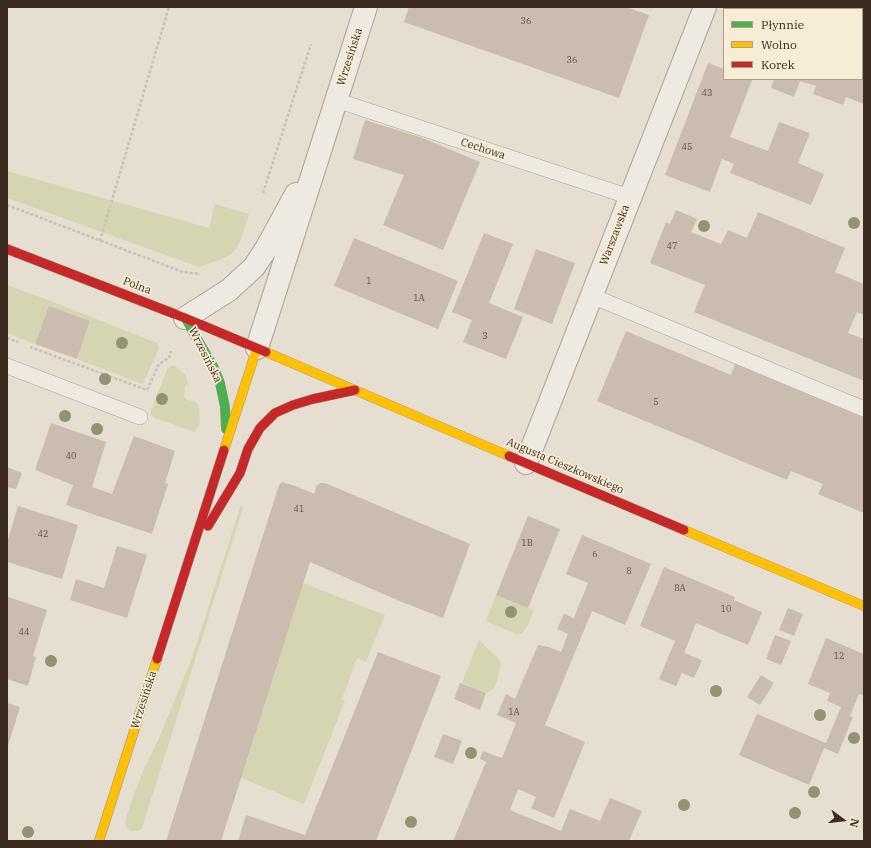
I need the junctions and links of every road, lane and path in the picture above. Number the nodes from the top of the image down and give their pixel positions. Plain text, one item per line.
1 (169, 7) edge
2 (366, 7) edge
3 (705, 7) edge
4 (311, 44) dead end
5 (336, 100) junction
6 (319, 153) junction
7 (263, 194) dead end
8 (630, 197) junction
9 (7, 205) edge
10 (100, 241) junction
11 (7, 249) edge
12 (204, 274) dead end
13 (592, 296) junction
14 (185, 318) junction
15 (7, 338) edge
16 (22, 344) dead end
17 (29, 346) dead end
18 (256, 348) junction
19 (172, 349) dead end
20 (7, 366) edge
21 (355, 390) junction
22 (864, 409) edge
23 (140, 417) dead end
24 (227, 442) junction
25 (526, 463) junction
26 (189, 558) junction
27 (864, 606) edge
28 (99, 841) edge

1 - 10 path
2 - 5 street, Wrzesińska
3 - 8 street, Warszawska
4 - 7 path
5 - 6 street, Wrzesińska
5 - 8 lane, Cechowa
6 - 14 street, Wrzesińska
6 - 18 street, Wrzesińska
8 - 13 street, Warszawska
9 - 10 path
10 - 12 path
11 - 14 street, Polna
13 - 22 lane
13 - 25 street, Warszawska
14 - 18 street, Polna
14 - 24 street, Wrzesińska
15 - 16 path
17 - 19 path
18 - 21 street, Augusta Cieszkowskiego
18 - 24 street, Wrzesińska
20 - 23 lane
21 - 25 street, Augusta Cieszkowskiego
21 - 26 street, Wrzesińska
24 - 26 street, Wrzesińska
25 - 27 street, Augusta Cieszkowskiego
26 - 28 street, Wrzesińska

